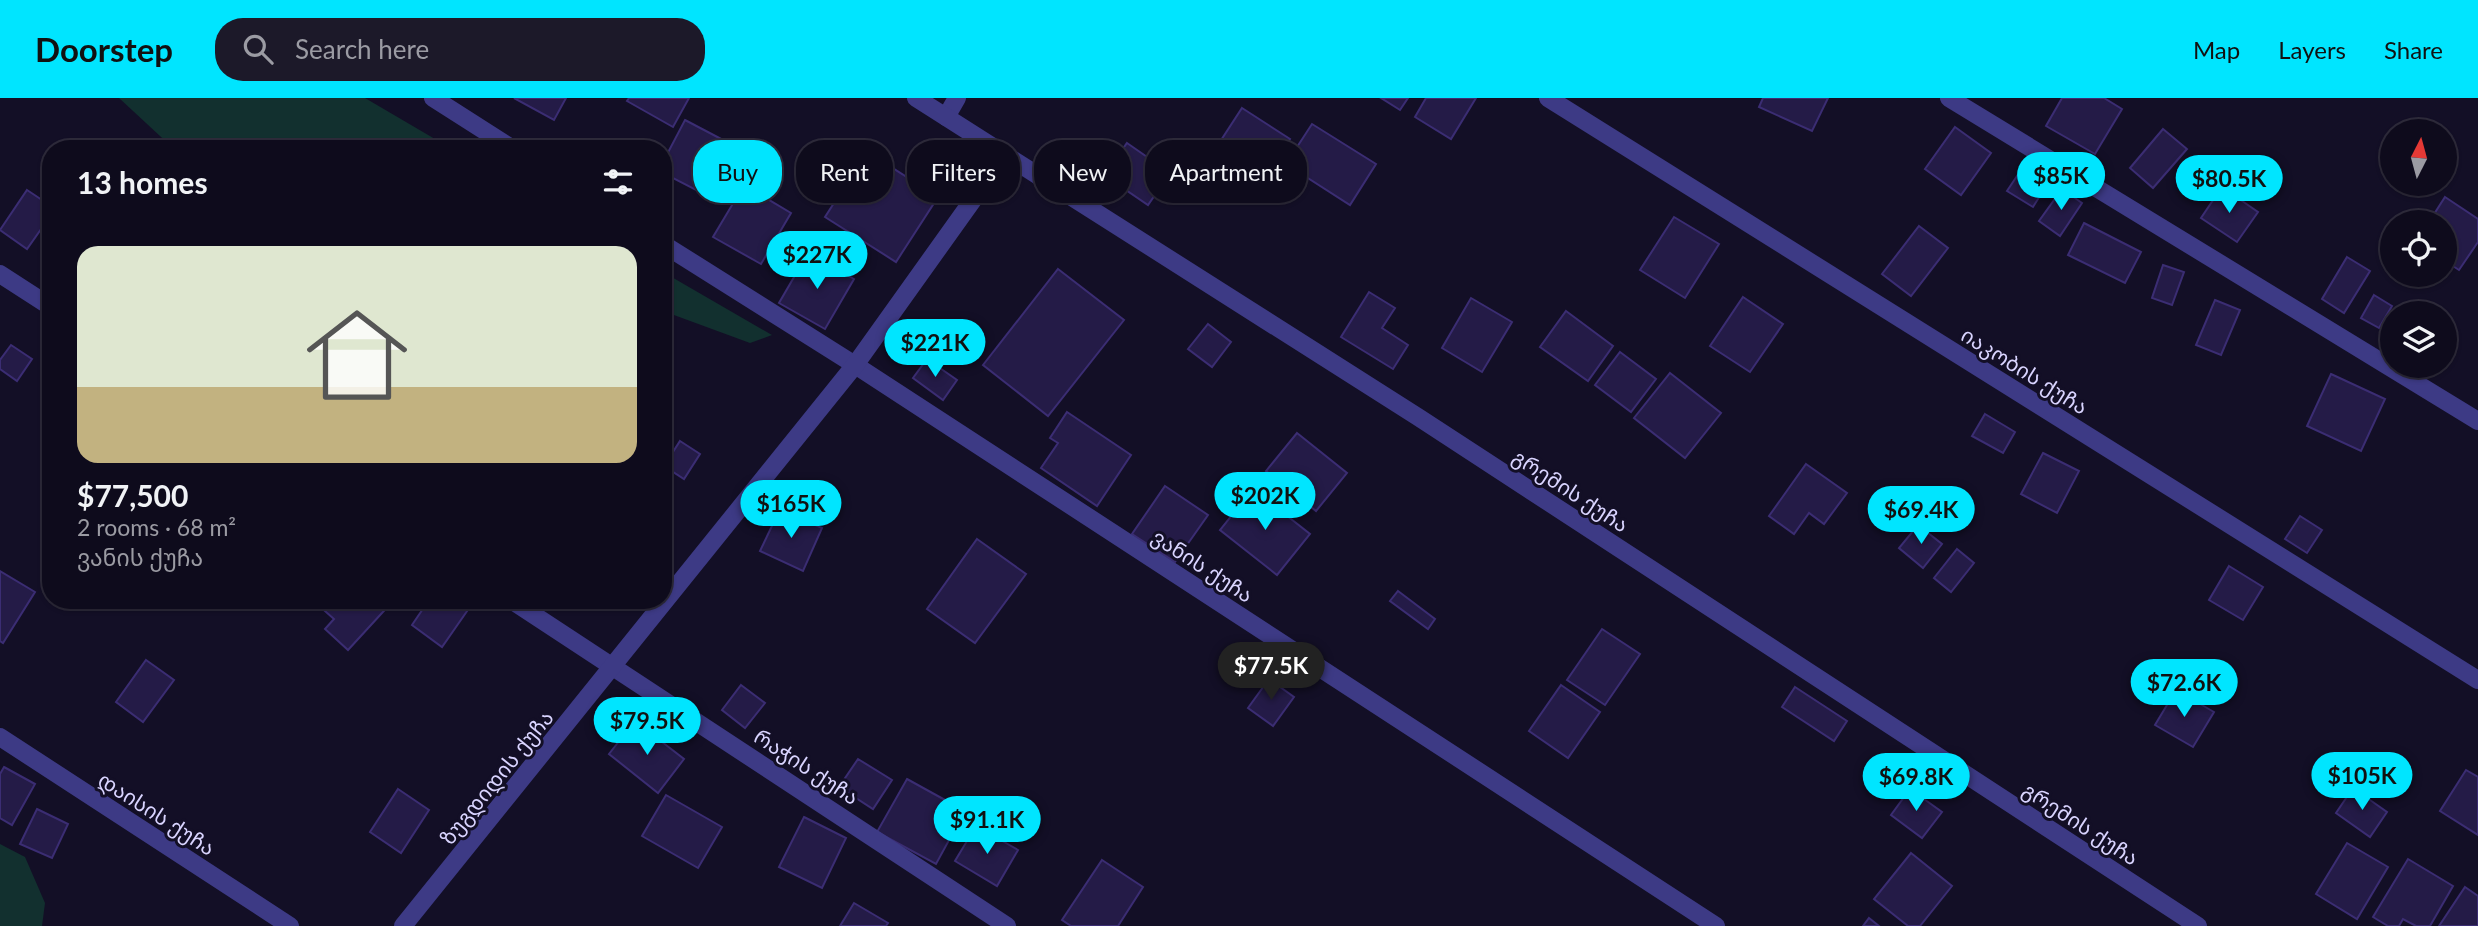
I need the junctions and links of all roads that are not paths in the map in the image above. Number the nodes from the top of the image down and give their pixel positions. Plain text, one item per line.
1 (433, 98) edge
2 (916, 98) edge
3 (957, 98) edge
4 (1548, 98) edge
5 (1949, 98) edge
6 (946, 117) junction
7 (499, 140) edge
8 (982, 140) edge
9 (1020, 165) edge
10 (971, 203) edge
11 (672, 250) edge
12 (0, 274) edge
13 (42, 301) edge
14 (855, 365) junction
15 (2478, 421) edge
16 (672, 595) edge
17 (525, 609) edge
18 (660, 609) edge
19 (615, 666) junction
20 (2476, 675) edge
21 (0, 737) edge
22 (290, 926) edge
23 (403, 926) edge
24 (1007, 926) edge
25 (1716, 926) edge
26 (2198, 926) edge

1 - 7 street
2 - 6 street, გრემის ქუჩა
3 - 6 street
4 - 20 street, იაკობის ქუჩა
5 - 15 street
6 - 8 street, გრემის ქუჩა
9 - 26 street, გრემის ქუჩა
10 - 14 street, ზუგდიდის ქუჩა
11 - 14 street, ვანის ქუჩა
12 - 13 street
14 - 16 street, ზუგდიდის ქუჩა
14 - 25 street, ვანის ქუჩა
17 - 19 street, რაჭის ქუჩა
18 - 19 street, ზუგდიდის ქუჩა
19 - 23 street, ზუგდიდის ქუჩა
19 - 24 street, რაჭის ქუჩა
21 - 22 street, დაისის ქუჩა

